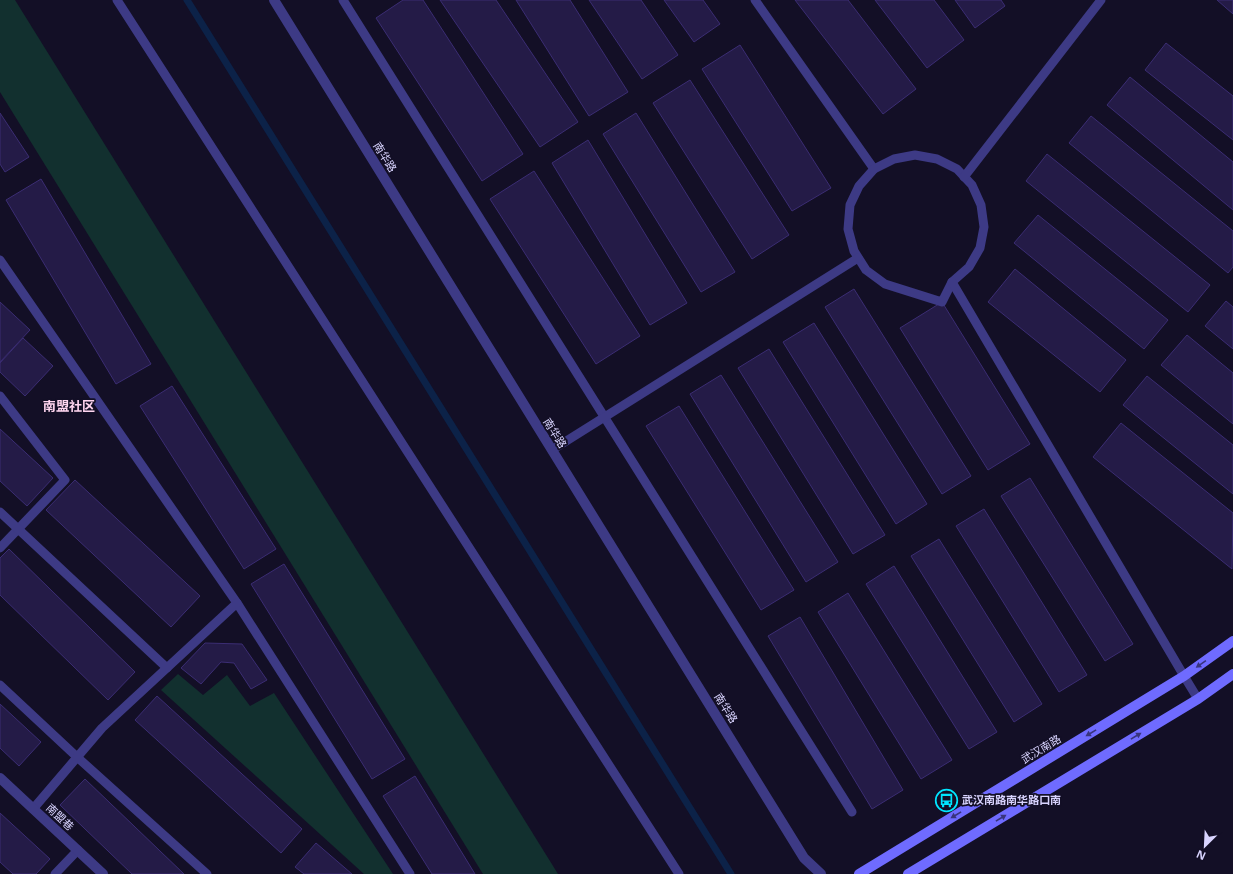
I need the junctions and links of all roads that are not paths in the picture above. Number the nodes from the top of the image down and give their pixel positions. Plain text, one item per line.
1 (117, 0) edge
2 (274, 0) edge
3 (343, 0) edge
4 (754, 0) edge
5 (1101, 0) edge
6 (874, 169) junction
7 (964, 177) junction
8 (858, 258) junction
9 (0, 260) edge
10 (952, 282) junction
11 (0, 396) edge
12 (605, 417) junction
13 (552, 450) junction
14 (0, 512) edge
15 (18, 529) junction
16 (0, 548) edge
17 (237, 602) junction
18 (1233, 641) edge
19 (167, 668) junction
20 (1233, 674) edge
21 (1184, 676) junction
22 (0, 685) edge
23 (1198, 699) junction
24 (77, 757) junction
25 (0, 778) edge
26 (33, 809) junction
27 (852, 812) dead end
28 (78, 850) junction
29 (55, 874) edge
30 (102, 874) edge
31 (207, 874) edge
32 (410, 874) edge
33 (679, 874) edge
34 (821, 874) edge
35 (859, 874) edge
36 (908, 874) edge

1 - 33 lane
2 - 13 street, 南华路
3 - 12 lane
4 - 6 lane
5 - 7 lane
6 - 7 lane
6 - 8 lane
7 - 10 lane
8 - 10 lane
8 - 12 lane
9 - 17 lane
10 - 21 lane
11 - 15 lane
12 - 13 lane
12 - 27 lane
13 - 34 street, 南华路
14 - 15 lane
15 - 16 lane
15 - 19 lane
17 - 19 lane
17 - 32 lane
18 -> 21 main road, 武汉南路
19 - 24 lane
20 - 23 main road
21 - 23 lane
21 -> 35 main road, 武汉南路
22 - 24 lane
36 -> 23 main road
24 - 26 lane
24 - 31 lane
25 - 26 street, 南盟巷
26 - 28 street, 南盟巷
28 - 29 lane
28 - 30 street, 南盟巷

